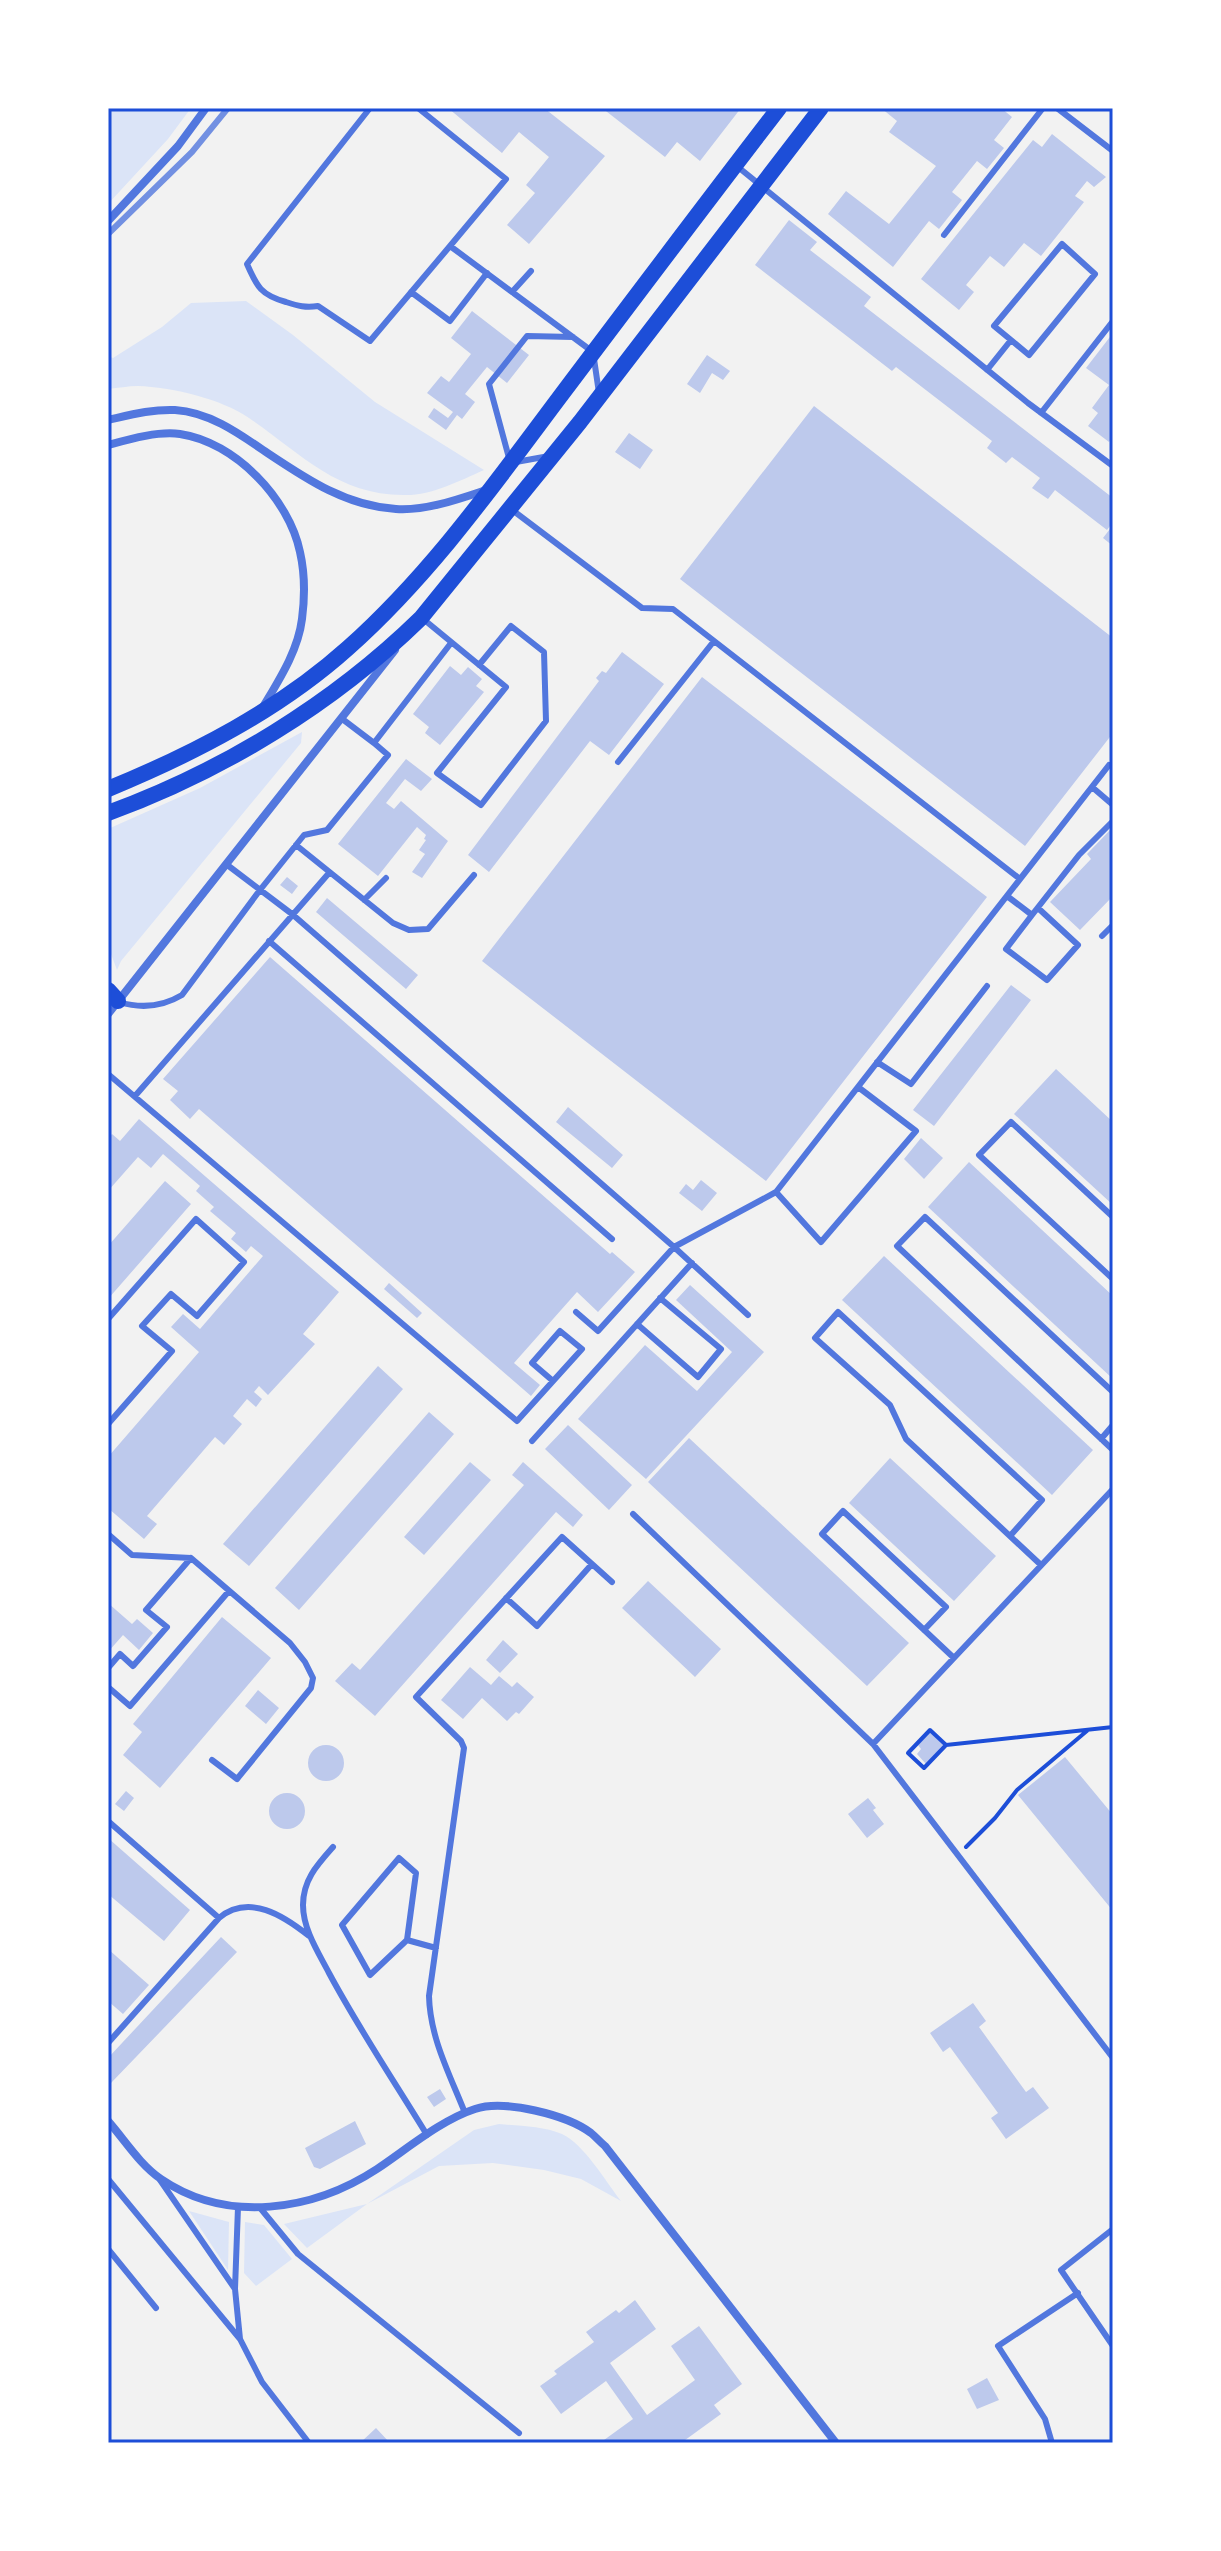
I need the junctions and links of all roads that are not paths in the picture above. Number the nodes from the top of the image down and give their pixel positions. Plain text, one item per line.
1 (206, 108) edge
2 (370, 108) edge
3 (418, 108) edge
4 (779, 108) edge
5 (821, 108) edge
6 (1043, 108) edge
7 (1057, 108) edge
8 (1113, 151) edge
9 (736, 164) junction
10 (761, 186) junction
11 (108, 221) edge
12 (944, 235) dead end
13 (450, 246) junction
14 (531, 271) dead end
15 (487, 273) junction
16 (411, 292) junction
17 (512, 292) junction
18 (1113, 321) edge
19 (573, 337) junction
20 (1011, 340) junction
21 (593, 352) junction
22 (987, 370) junction
23 (600, 396) junction
24 (1041, 413) junction
25 (108, 420) edge
26 (108, 445) edge
27 (554, 455) junction
28 (510, 463) junction
29 (1113, 466) edge
30 (491, 489) junction
31 (511, 509) junction
32 (421, 618) junction
33 (714, 641) junction
34 (451, 643) junction
35 (479, 665) junction
36 (261, 710) junction
37 (341, 718) junction
38 (374, 743) junction
39 (618, 762) dead end
40 (1109, 765) dead end
41 (1092, 787) junction
42 (108, 789) edge
43 (1113, 805) edge
44 (108, 813) edge
45 (1113, 821) edge
46 (296, 845) junction
47 (226, 864) junction
48 (329, 873) junction
49 (474, 875) dead end
50 (386, 878) dead end
51 (1020, 879) junction
52 (260, 890) junction
53 (1007, 896) junction
54 (364, 900) junction
55 (1038, 908) junction
56 (292, 914) junction
57 (1032, 915) junction
58 (1113, 925) edge
59 (1102, 936) dead end
60 (269, 941) junction
61 (987, 986) dead end
62 (111, 1002) edge
63 (877, 1062) junction
64 (108, 1074) edge
65 (858, 1087) junction
66 (135, 1096) junction
67 (776, 1192) junction
68 (1113, 1217) edge
69 (612, 1239) dead end
70 (674, 1247) junction
71 (692, 1263) junction
72 (1113, 1279) edge
73 (660, 1298) junction
74 (576, 1312) dead end
75 (748, 1315) dead end
76 (108, 1319) edge
77 (637, 1324) junction
78 (553, 1381) junction
79 (1113, 1392) edge
80 (108, 1424) edge
81 (1113, 1425) edge
82 (1101, 1439) junction
83 (532, 1441) dead end
84 (1113, 1450) edge
85 (1113, 1489) edge
86 (633, 1514) dead end
87 (108, 1534) edge
88 (1010, 1536) junction
89 (191, 1558) junction
90 (592, 1564) junction
91 (1041, 1565) junction
92 (612, 1582) dead end
93 (229, 1591) junction
94 (506, 1598) junction
95 (924, 1630) junction
96 (954, 1658) junction
97 (108, 1668) edge
98 (108, 1687) edge
99 (873, 1744) junction
100 (212, 1760) dead end
101 (108, 1821) edge
102 (333, 1847) dead end
103 (219, 1918) junction
104 (309, 1936) junction
105 (407, 1940) junction
106 (436, 1948) junction
107 (108, 2043) edge
108 (1113, 2058) edge
109 (465, 2113) junction
110 (108, 2121) edge
111 (427, 2135) junction
112 (158, 2177) junction
113 (108, 2179) edge
114 (238, 2207) junction
115 (261, 2209) junction
116 (1113, 2229) edge
117 (108, 2249) edge
118 (235, 2289) junction
119 (1078, 2293) junction
120 (156, 2308) dead end
121 (240, 2339) junction
122 (1113, 2346) edge
123 (519, 2433) dead end
124 (309, 2443) edge
125 (836, 2443) edge
126 (1052, 2443) edge

1 - 11 street
2 - 16 lane
3 - 13 lane
4 - 9 main road
5 - 10 main road
6 - 12 lane
7 - 8 lane
9 - 10 lane
9 - 21 main road
10 - 22 lane
10 - 23 main road
13 - 15 lane
13 - 16 lane
14 - 17 lane
15 - 16 lane
15 - 17 lane
17 - 19 lane
18 - 24 lane
19 - 21 lane
19 - 28 lane
20 - 20 lane
20 - 22 lane
21 - 23 lane
21 - 28 main road
22 - 24 lane
23 - 27 main road
24 - 29 lane
25 - 30 street
26 - 36 street
27 - 28 lane
27 - 31 main road
28 - 30 main road
30 - 36 main road
31 - 32 main road
31 - 33 lane
32 - 34 lane
32 - 37 street
32 - 44 main road
33 - 39 lane
33 - 51 lane
34 - 35 lane
34 - 38 lane
35 - 35 lane
36 - 42 main road
37 - 38 lane
37 - 47 street
38 - 46 lane
40 - 41 lane
41 - 43 lane
41 - 51 lane
45 - 55 lane
46 - 48 lane
46 - 52 lane
47 - 52 lane
47 - 62 street
48 - 54 lane
48 - 56 lane
49 - 54 lane
50 - 54 lane
51 - 53 lane
52 - 56 lane
52 - 62 lane
53 - 57 lane
53 - 63 lane
55 - 57 lane
55 - 57 lane
56 - 60 lane
56 - 70 lane
58 - 59 lane
60 - 66 lane
60 - 69 lane
61 - 63 lane
63 - 65 lane
64 - 66 lane
65 - 67 lane
65 - 67 lane
66 - 78 lane
67 - 70 lane
68 - 72 lane
70 - 71 lane
70 - 74 lane
71 - 73 lane
71 - 75 lane
73 - 77 lane
73 - 77 lane
76 - 80 lane
77 - 83 lane
78 - 78 lane
79 - 82 lane
81 - 82 lane
82 - 84 lane
85 - 91 lane
86 - 99 lane
87 - 89 lane
88 - 88 lane
88 - 91 lane
89 - 93 lane
89 - 97 lane
90 - 92 lane
90 - 94 lane
90 - 94 lane
91 - 96 lane
93 - 98 lane
93 - 100 lane
94 - 106 lane
95 - 95 lane
95 - 96 lane
96 - 99 lane
99 - 108 lane
101 - 103 lane
102 - 104 lane
103 - 104 lane
103 - 107 lane
104 - 111 lane
105 - 105 lane
105 - 106 lane
106 - 109 lane
109 - 111 street
109 - 125 street
110 - 112 street
111 - 115 street
112 - 114 street
112 - 118 lane
113 - 121 lane
114 - 115 street
114 - 118 lane
115 - 123 lane
116 - 119 lane
117 - 120 lane
118 - 121 lane
119 - 122 lane
119 - 126 lane
121 - 124 lane

